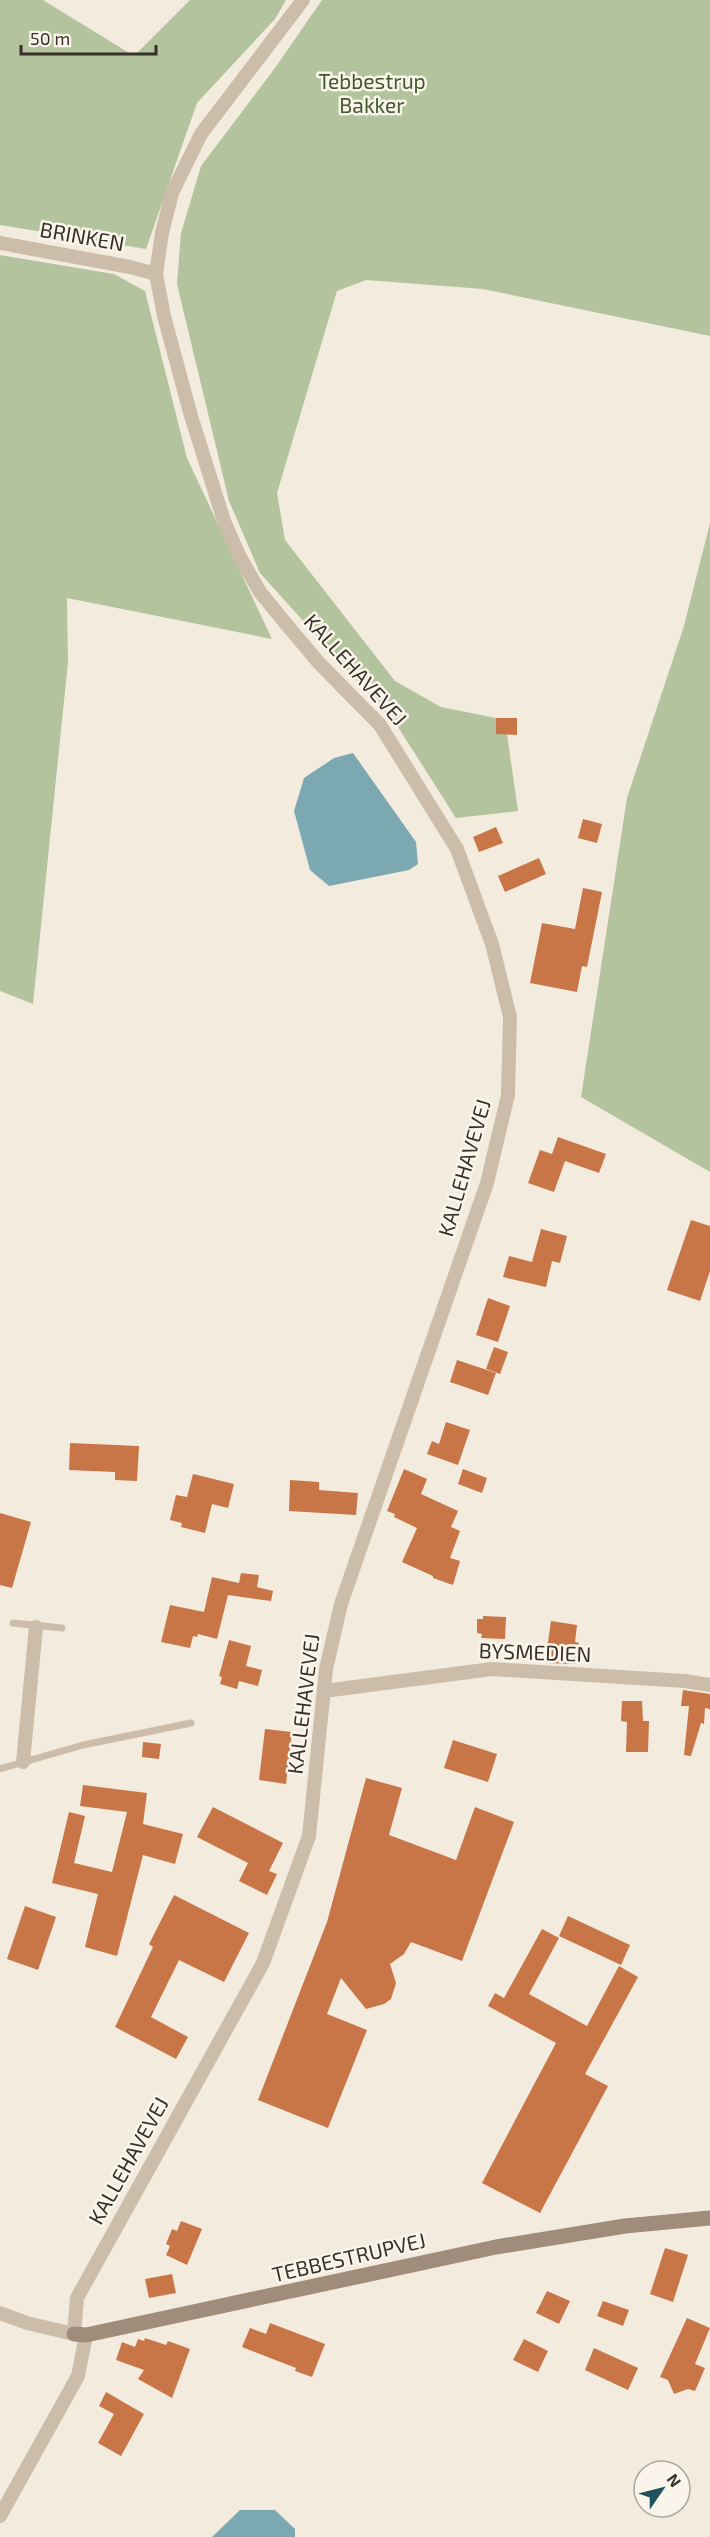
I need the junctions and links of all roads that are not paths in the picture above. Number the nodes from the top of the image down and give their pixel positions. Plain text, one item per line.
1 (303, 0) edge
2 (0, 243) edge
3 (156, 274) junction
4 (13, 1623) dead end
5 (36, 1627) junction
6 (62, 1628) dead end
7 (710, 1685) edge
8 (324, 1691) junction
9 (191, 1723) dead end
10 (23, 1762) junction
11 (0, 1769) edge
12 (710, 2218) edge
13 (0, 2313) edge
14 (80, 2334) junction
15 (0, 2516) edge

1 - 3 street, KALLEHAVEVEJ
2 - 3 street, BRINKEN
3 - 8 street, KALLEHAVEVEJ
4 - 5 lane
5 - 6 lane
5 - 10 street
7 - 8 street, BYSMEDIEN
8 - 14 street, KALLEHAVEVEJ
9 - 10 lane
10 - 11 lane
12 - 14 street, TEBBESTRUPVEJ
13 - 14 street, TEBBESTRUPVEJ
14 - 15 street, KALLEHAVEVEJ

